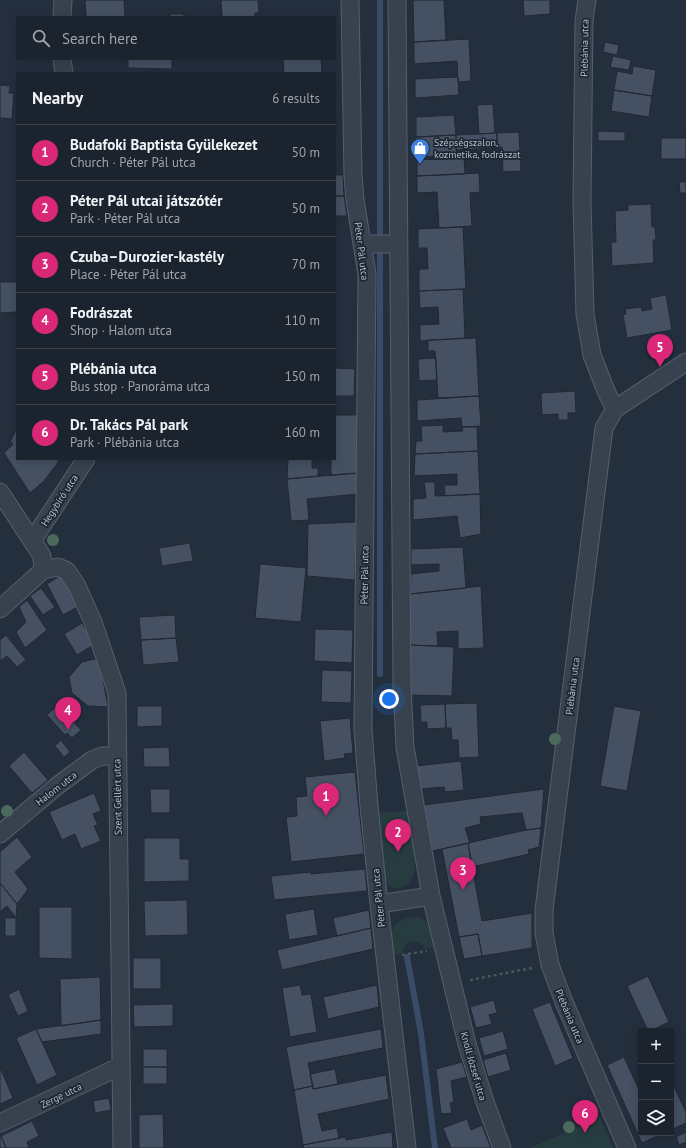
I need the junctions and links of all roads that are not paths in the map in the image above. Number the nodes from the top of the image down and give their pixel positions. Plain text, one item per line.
1 (63, 0) edge
2 (350, 0) edge
3 (397, 0) edge
4 (587, 0) edge
5 (62, 16) edge
6 (62, 60) edge
7 (64, 72) edge
8 (362, 244) junction
9 (399, 244) junction
10 (686, 362) edge
11 (615, 409) junction
12 (85, 460) edge
13 (0, 492) edge
14 (32, 541) junction
15 (43, 570) junction
16 (0, 610) edge
17 (117, 756) junction
18 (0, 834) edge
19 (431, 896) junction
20 (379, 904) junction
21 (121, 1066) junction
22 (0, 1123) edge
23 (122, 1148) edge
24 (408, 1148) edge
25 (502, 1148) edge
26 (627, 1148) edge

1 - 5 street
2 - 8 street, Péter Pál utca
3 - 9 street
4 - 11 street, Plébánia utca
6 - 7 street
8 - 9 street
8 - 20 street, Péter Pál utca
9 - 19 street
10 - 11 street
11 - 26 street, Plébánia utca
12 - 14 street, Hegybíró utca
13 - 14 street
14 - 15 street
15 - 16 street
15 - 17 street, Szent Gellért utca
17 - 18 street, Halom utca
17 - 21 street, Szent Gellért utca
19 - 20 street
19 - 25 street, Knoll József utca
20 - 24 street, Péter Pál utca
21 - 22 street, Zerge utca
21 - 23 street, Szent Gellért utca

